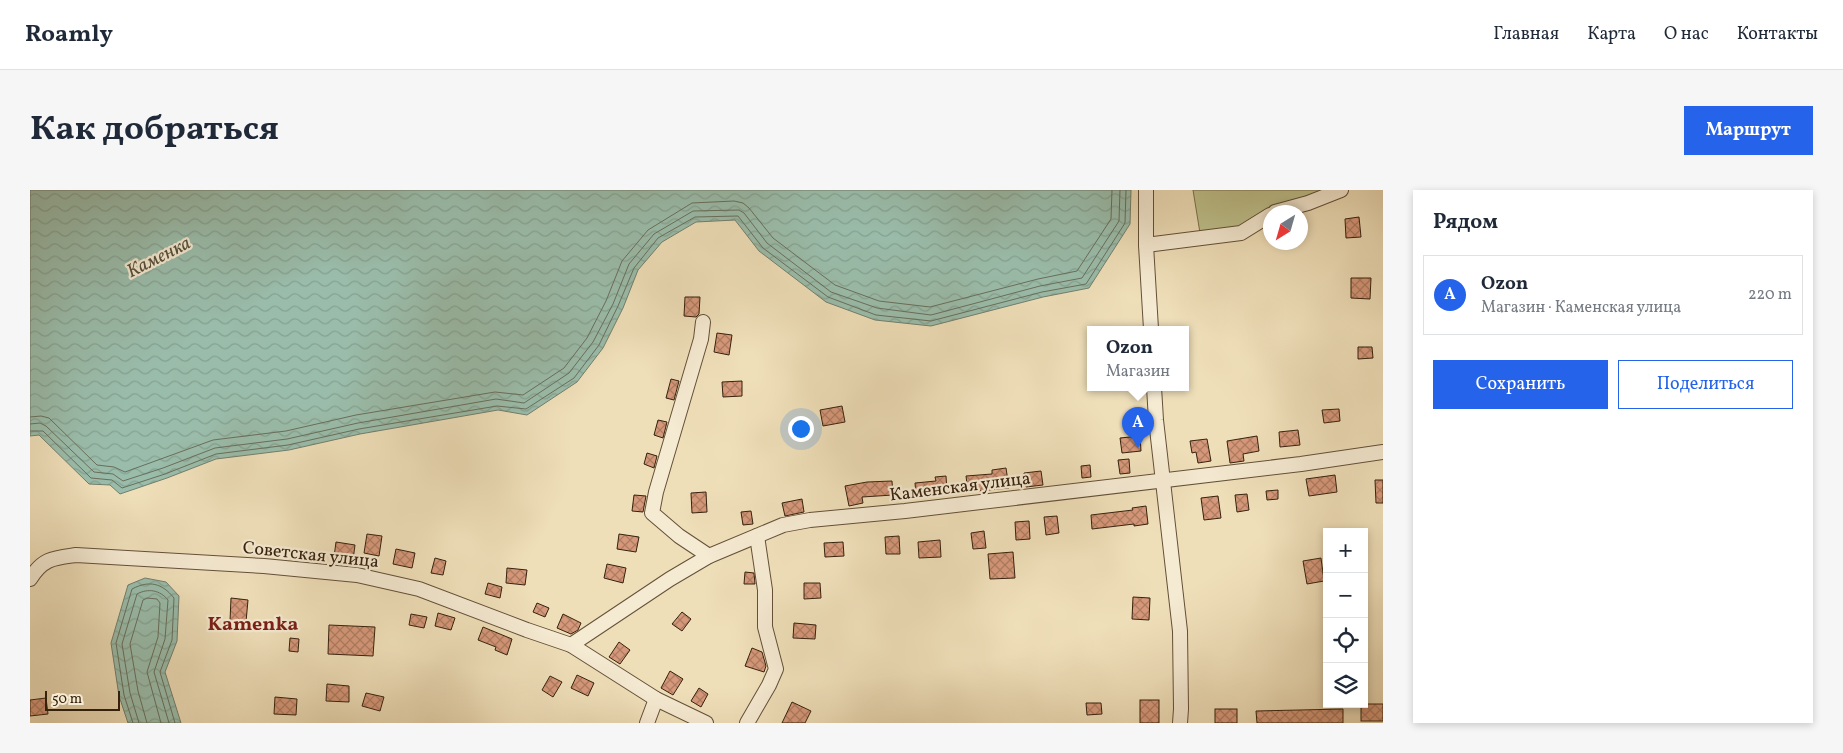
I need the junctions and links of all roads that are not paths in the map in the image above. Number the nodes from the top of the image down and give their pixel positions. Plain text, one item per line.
1 (1146, 190) edge
2 (1341, 190) edge
3 (1300, 205) edge
4 (1263, 219) edge
5 (1146, 245) junction
6 (703, 322) dead end
7 (1151, 326) edge
8 (1154, 391) edge
9 (1383, 452) edge
10 (1163, 480) junction
11 (757, 536) junction
12 (709, 556) junction
13 (32, 575) edge
14 (571, 645) junction
15 (656, 699) junction
16 (647, 723) edge
17 (706, 723) edge
18 (747, 723) edge
19 (1180, 723) edge

1 - 5 street
2 - 3 street
4 - 5 street
5 - 7 street
6 - 12 street
8 - 10 street
9 - 10 street, Каменская улица
10 - 11 street, Каменская улица
10 - 19 street
11 - 12 street, Каменская улица
11 - 18 street
12 - 14 street, Каменская улица
13 - 14 street, Советская улица
14 - 15 street, Советская улица
15 - 16 street
15 - 17 street, Советская улица

